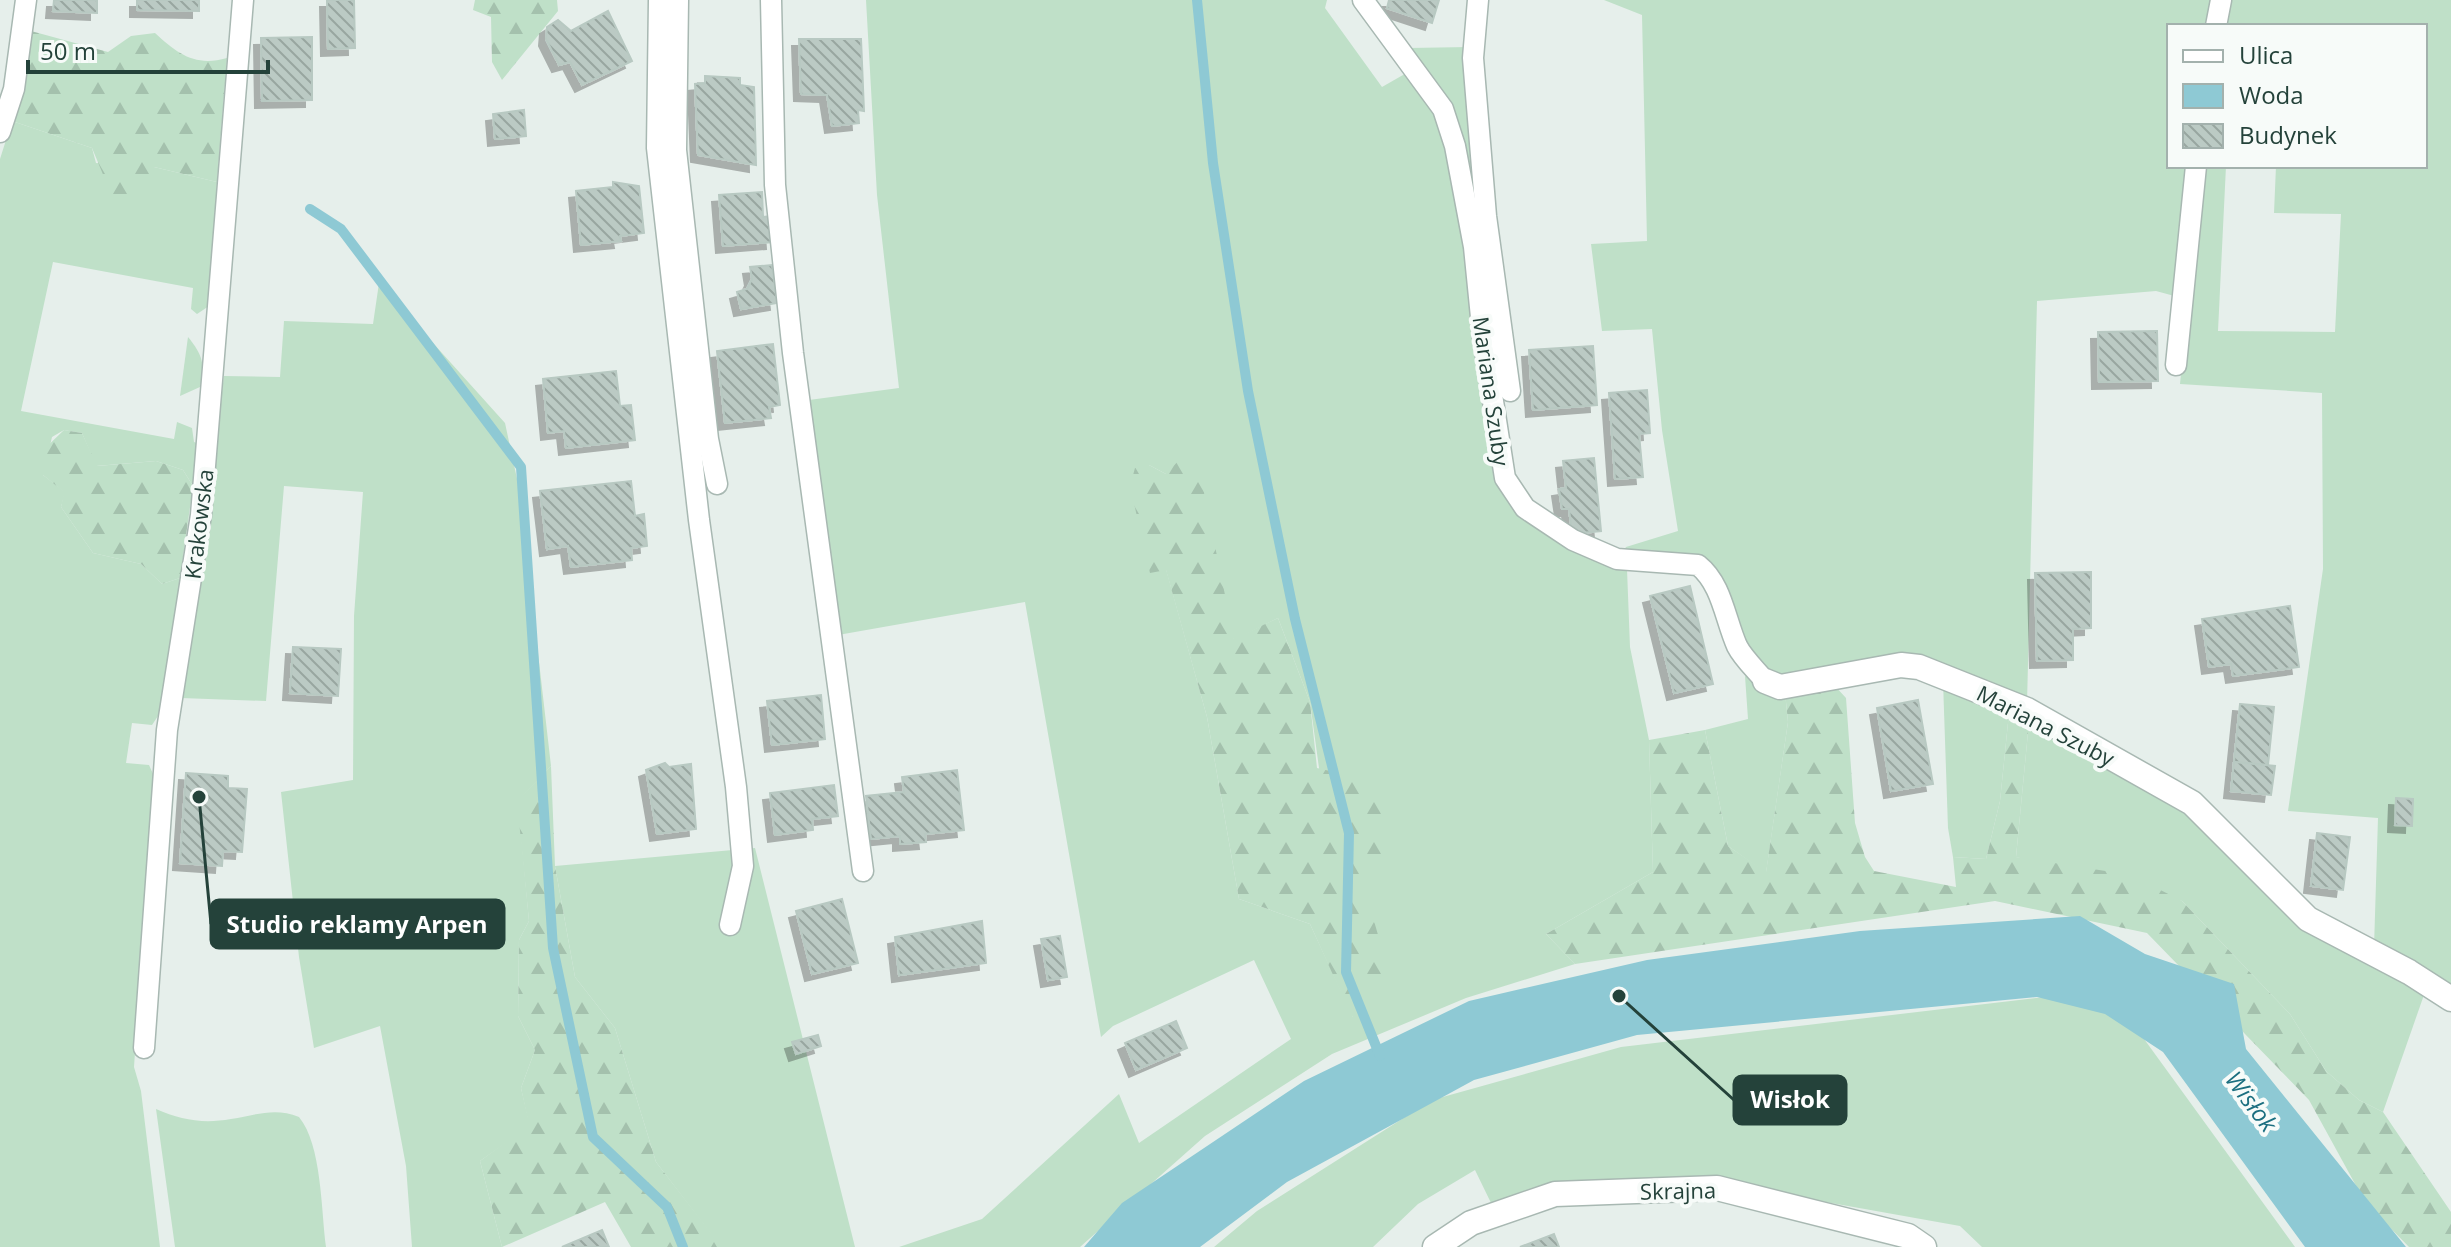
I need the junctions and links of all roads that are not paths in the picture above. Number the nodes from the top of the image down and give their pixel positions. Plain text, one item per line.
1 (26, 0) edge
2 (243, 0) edge
3 (659, 0) edge
4 (678, 0) edge
5 (771, 0) edge
6 (1363, 0) edge
7 (1478, 0) edge
8 (2221, 0) edge
9 (2216, 24) edge
10 (0, 132) edge
11 (2196, 168) edge
12 (2176, 365) dead end
13 (1510, 391) dead end
14 (717, 484) dead end
15 (1765, 681) joint
16 (863, 871) dead end
17 (730, 925) dead end
18 (2451, 999) edge
19 (144, 1048) dead end
20 (1435, 1247) edge
21 (1924, 1247) edge

1 - 10 lane
2 - 19 lane, Krakowska
3 - 17 lane
4 - 14 lane
5 - 16 lane
6 - 15 lane, Mariana Szuby
7 - 13 lane
8 - 9 lane
11 - 12 lane
15 - 18 street, Mariana Szuby
20 - 21 street, Skrajna

